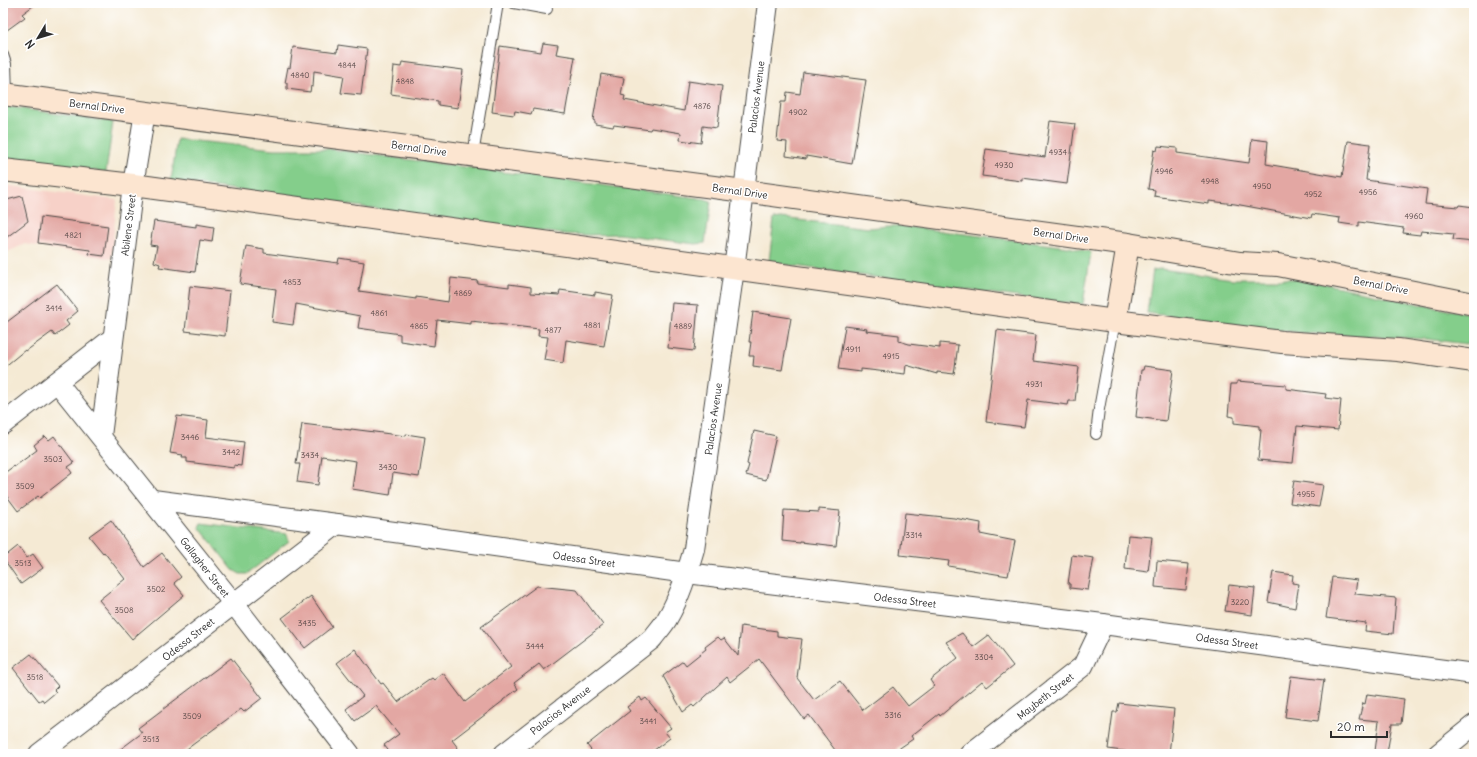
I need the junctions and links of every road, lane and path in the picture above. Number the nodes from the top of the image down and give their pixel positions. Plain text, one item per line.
1 (498, 3) edge
2 (514, 3) edge
3 (768, 3) edge
4 (547, 8) dead end
5 (3, 55) edge
6 (5, 95) edge
7 (145, 112) junction
8 (473, 155) junction
9 (3, 170) edge
10 (133, 185) junction
11 (744, 191) junction
12 (1128, 244) junction
13 (734, 269) junction
14 (1474, 304) edge
15 (1115, 321) junction
16 (113, 338) junction
17 (1474, 361) edge
18 (57, 382) junction
19 (3, 424) edge
20 (1096, 434) dead end
21 (101, 436) junction
22 (153, 500) junction
23 (337, 524) junction
24 (687, 573) junction
25 (234, 604) junction
26 (1103, 624) junction
27 (1474, 674) edge
28 (1474, 725) edge
29 (39, 754) edge
30 (350, 754) edge
31 (504, 754) edge
32 (970, 754) edge
33 (1438, 754) edge

1 - 8 lane
2 - 4 lane
3 - 11 street, Palacios Avenue
5 - 6 lane
6 - 7 street, Bernal Drive
7 - 8 street, Bernal Drive
7 - 10 street, Abilene Street
8 - 11 street, Bernal Drive
9 - 10 street
10 - 13 street
10 - 16 street, Abilene Street
11 - 12 street, Bernal Drive
11 - 13 street, Palacios Avenue
12 - 14 street, Bernal Drive
12 - 15 street
13 - 15 street
13 - 24 street, Palacios Avenue
15 - 17 street
15 - 20 lane
16 - 18 street
16 - 21 street, Abilene Street
18 - 19 street
18 - 21 street, Gallagher Street
21 - 22 street, Gallagher Street
22 - 23 street, Odessa Street
22 - 25 street, Gallagher Street
23 - 24 street, Odessa Street
23 - 25 street, Odessa Street
24 - 26 street, Odessa Street
24 - 31 street, Palacios Avenue
25 - 29 street, Odessa Street
25 - 30 street, Gallagher Street
26 - 27 street, Odessa Street
26 - 32 street, Maybeth Street
28 - 33 street

